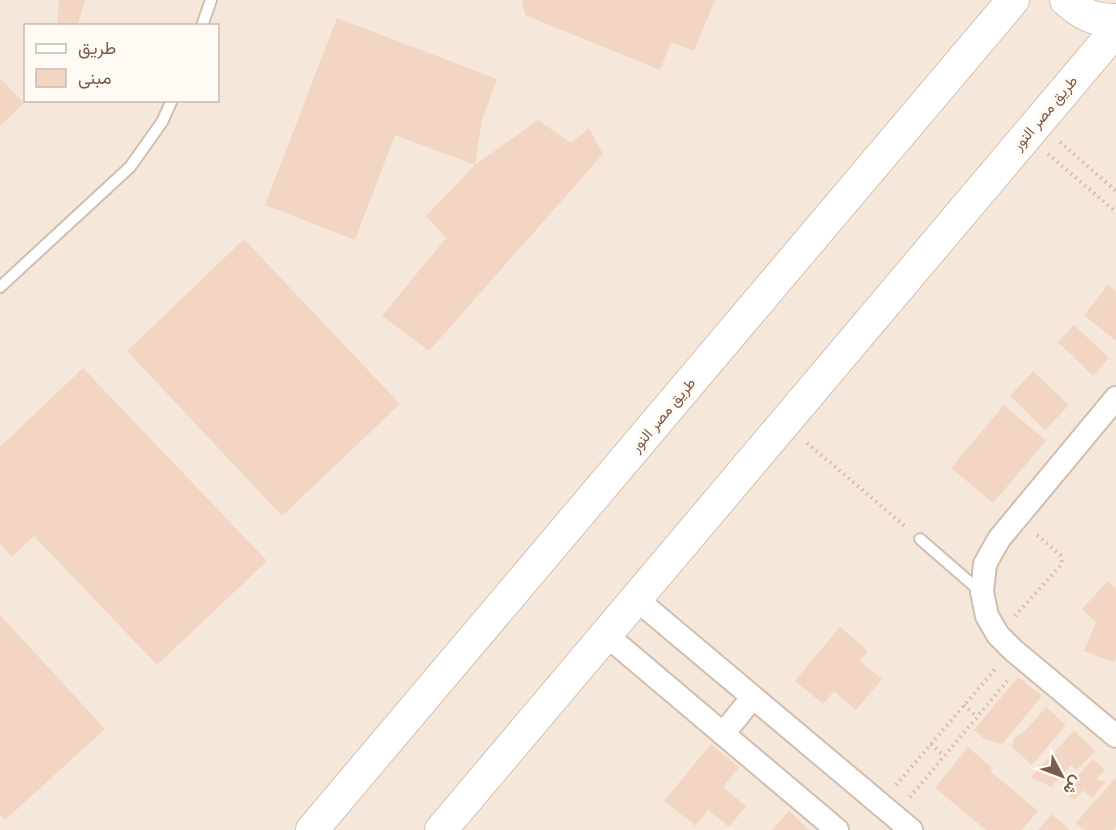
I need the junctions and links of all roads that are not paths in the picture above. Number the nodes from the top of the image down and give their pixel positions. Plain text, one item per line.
1 (211, 0) edge
2 (1013, 0) edge
3 (1066, 0) edge
4 (1116, 20) edge
5 (203, 24) edge
6 (1116, 30) edge
7 (171, 102) edge
8 (0, 287) edge
9 (1116, 398) edge
10 (920, 539) road end
11 (982, 592) junction
12 (635, 598) junction
13 (605, 634) junction
14 (752, 698) junction
15 (1112, 725) edge
16 (723, 734) junction
17 (895, 816) edge
18 (312, 830) edge
19 (441, 830) edge
20 (837, 830) edge

1 - 5 lane
2 - 18 street, طريق مصر النور
3 - 4 street
6 - 12 street, طريق مصر النور
7 - 8 lane
9 - 11 street
10 - 11 lane
11 - 15 street
12 - 13 street, طريق مصر النور
12 - 14 street
13 - 16 street
13 - 19 street, طريق مصر النور
14 - 16 street
14 - 17 street
16 - 20 street

